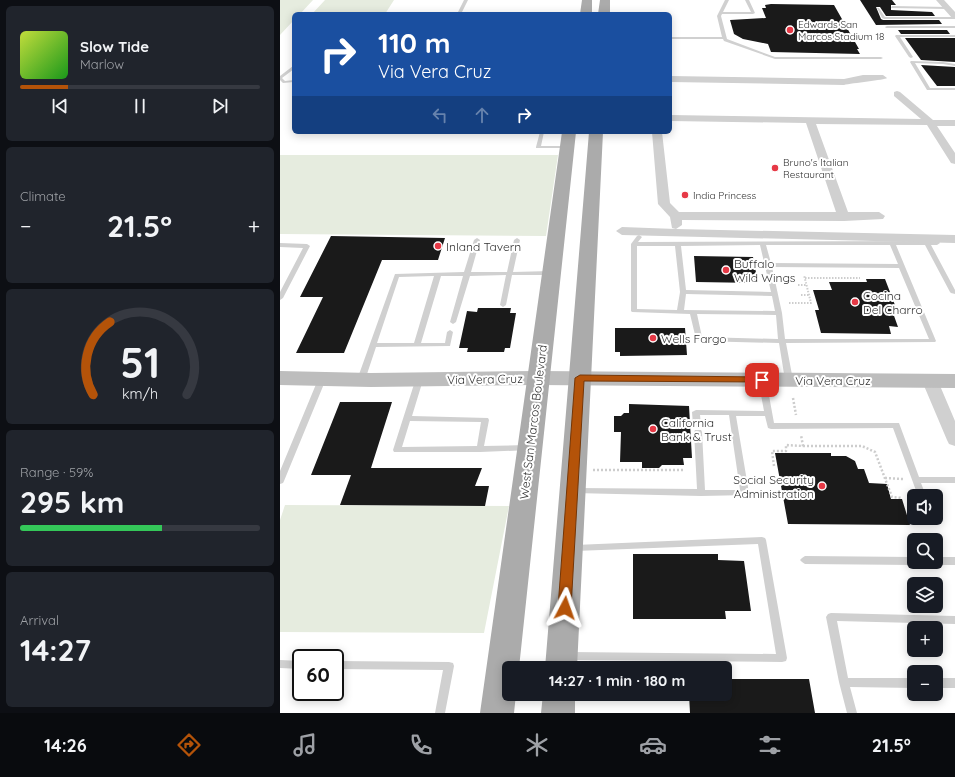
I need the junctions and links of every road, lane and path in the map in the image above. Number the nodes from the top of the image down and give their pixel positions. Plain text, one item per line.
1 (466, 0) edge
2 (605, 0) edge
3 (727, 0) edge
4 (747, 0) edge
5 (940, 0) edge
6 (717, 7) dead end
7 (724, 7) junction
8 (892, 7) dead end
9 (878, 9) dead end
10 (460, 12) edge
11 (604, 12) edge
12 (953, 13) edge
13 (720, 14) junction
14 (887, 27) dead end
15 (955, 27) edge
16 (955, 36) edge
17 (672, 38) edge
18 (724, 38) junction
19 (911, 57) dead end
20 (881, 58) dead end
21 (955, 65) edge
22 (292, 69) edge
23 (280, 78) edge
24 (280, 78) edge
25 (883, 78) dead end
26 (672, 79) edge
27 (292, 81) edge
28 (955, 89) edge
29 (897, 94) dead end
30 (672, 118) edge
31 (810, 121) junction
32 (929, 123) junction
33 (955, 123) edge
34 (541, 134) edge
35 (596, 134) edge
36 (657, 134) edge
37 (568, 139) edge
38 (953, 155) edge
39 (676, 216) junction
40 (879, 216) dead end
41 (844, 217) junction
42 (622, 231) dead end
43 (639, 237) dead end
44 (677, 238) junction
45 (955, 239) edge
46 (477, 240) dead end
47 (517, 240) dead end
48 (931, 241) junction
49 (892, 243) junction
50 (634, 244) junction
51 (763, 244) junction
52 (280, 245) edge
53 (768, 265) junction
54 (800, 266) junction
55 (901, 266) junction
56 (551, 273) junction
57 (466, 274) junction
58 (509, 274) junction
59 (438, 275) junction
60 (805, 278) junction
61 (867, 278) dead end
62 (798, 285) dead end
63 (807, 285) junction
64 (683, 292) junction
65 (954, 293) edge
66 (775, 294) junction
67 (801, 295) dead end
68 (809, 295) junction
69 (280, 298) edge
70 (789, 303) dead end
71 (503, 304) dead end
72 (680, 312) junction
73 (693, 312) junction
74 (779, 313) junction
75 (453, 322) dead end
76 (450, 332) dead end
77 (782, 341) junction
78 (417, 345) junction
79 (373, 346) junction
80 (280, 378) edge
81 (538, 378) junction
82 (580, 378) junction
83 (322, 379) junction
84 (362, 380) junction
85 (419, 380) junction
86 (762, 380) junction
87 (789, 380) junction
88 (930, 381) junction
89 (955, 381) edge
90 (732, 414) junction
91 (768, 414) junction
92 (407, 418) junction
93 (955, 440) edge
94 (803, 446) dead end
95 (529, 448) junction
96 (480, 449) junction
97 (591, 470) dead end
98 (686, 470) dead end
99 (885, 478) junction
100 (917, 480) junction
101 (955, 480) edge
102 (280, 481) edge
103 (920, 489) edge
104 (572, 491) junction
105 (702, 493) junction
106 (902, 498) dead end
107 (569, 548) junction
108 (806, 560) dead end
109 (907, 561) edge
110 (943, 561) edge
111 (955, 561) edge
112 (955, 620) edge
113 (561, 661) edge
114 (616, 661) edge
115 (280, 664) edge
116 (292, 665) edge
117 (344, 665) edge
118 (844, 682) junction
119 (907, 683) edge
120 (943, 683) edge
121 (955, 683) edge
122 (559, 701) edge
123 (440, 713) edge
124 (497, 713) edge
125 (558, 713) edge
126 (852, 713) edge

1 - 10 lane
2 - 11 main road
3 - 7 lane
4 - 13 lane
5 - 12 street
6 - 7 lane
7 - 13 lane
8 - 12 lane
9 - 12 lane
13 - 18 lane
14 - 15 lane
16 - 19 lane
17 - 18 lane
18 - 20 lane
21 - 28 lane
22 - 23 lane
24 - 27 lane
25 - 26 street
29 - 32 street
30 - 31 street
31 - 32 street
31 - 41 street
32 - 33 street
32 - 38 street
34 - 37 lane
35 - 82 main road
36 - 39 street
37 - 56 main road, West San Marcos Boulevard
39 - 41 street
39 - 44 street
40 - 41 street
42 - 44 street
43 - 50 lane
44 - 48 street
44 - 50 lane
44 - 51 lane
44 - 64 lane
45 - 48 street
46 - 57 lane
47 - 58 lane
48 - 49 lane
48 - 65 lane
49 - 51 lane
49 - 55 lane
50 - 72 lane
51 - 53 lane
52 - 69 lane
53 - 54 lane
53 - 66 lane
54 - 55 lane
54 - 60 path
55 - 77 lane
56 - 58 lane
56 - 81 main road, West San Marcos Boulevard
57 - 58 lane
57 - 59 lane
57 - 75 lane
58 - 71 lane
59 - 78 lane
59 - 79 lane
60 - 61 path
60 - 63 path
62 - 63 path
63 - 68 path
64 - 66 lane
64 - 72 lane
66 - 74 lane
67 - 68 path
68 - 70 path
72 - 73 lane
73 - 74 lane
73 - 77 lane
74 - 77 lane
76 - 78 lane
77 - 87 lane
78 - 79 lane
79 - 84 lane
80 - 83 main road, Via Vera Cruz
81 - 82 main road, Via Vera Cruz
81 - 85 main road, Via Vera Cruz
81 - 95 main road, West San Marcos Boulevard
82 - 86 main road, Via Vera Cruz
82 - 104 main road
83 - 84 main road, Via Vera Cruz
83 - 102 lane
84 - 85 main road, Via Vera Cruz
85 - 92 lane
86 - 87 main road, Via Vera Cruz
86 - 91 lane
87 - 88 main road, Via Vera Cruz
88 - 89 main road, Via Vera Cruz
88 - 93 street
90 - 91 lane
90 - 105 lane
90 - 105 lane
91 - 100 lane
92 - 96 lane
92 - 96 lane
94 - 99 path
95 - 96 lane
95 - 124 main road, West San Marcos Boulevard
97 - 98 path
99 - 100 path
99 - 106 path
100 - 101 lane
100 - 103 lane
104 - 105 lane
104 - 107 main road
107 - 113 main road
107 - 114 lane
108 - 109 lane
110 - 111 lane
112 - 118 lane
115 - 116 lane
117 - 123 lane
118 - 119 lane
118 - 126 lane
120 - 121 lane
122 - 125 main road

